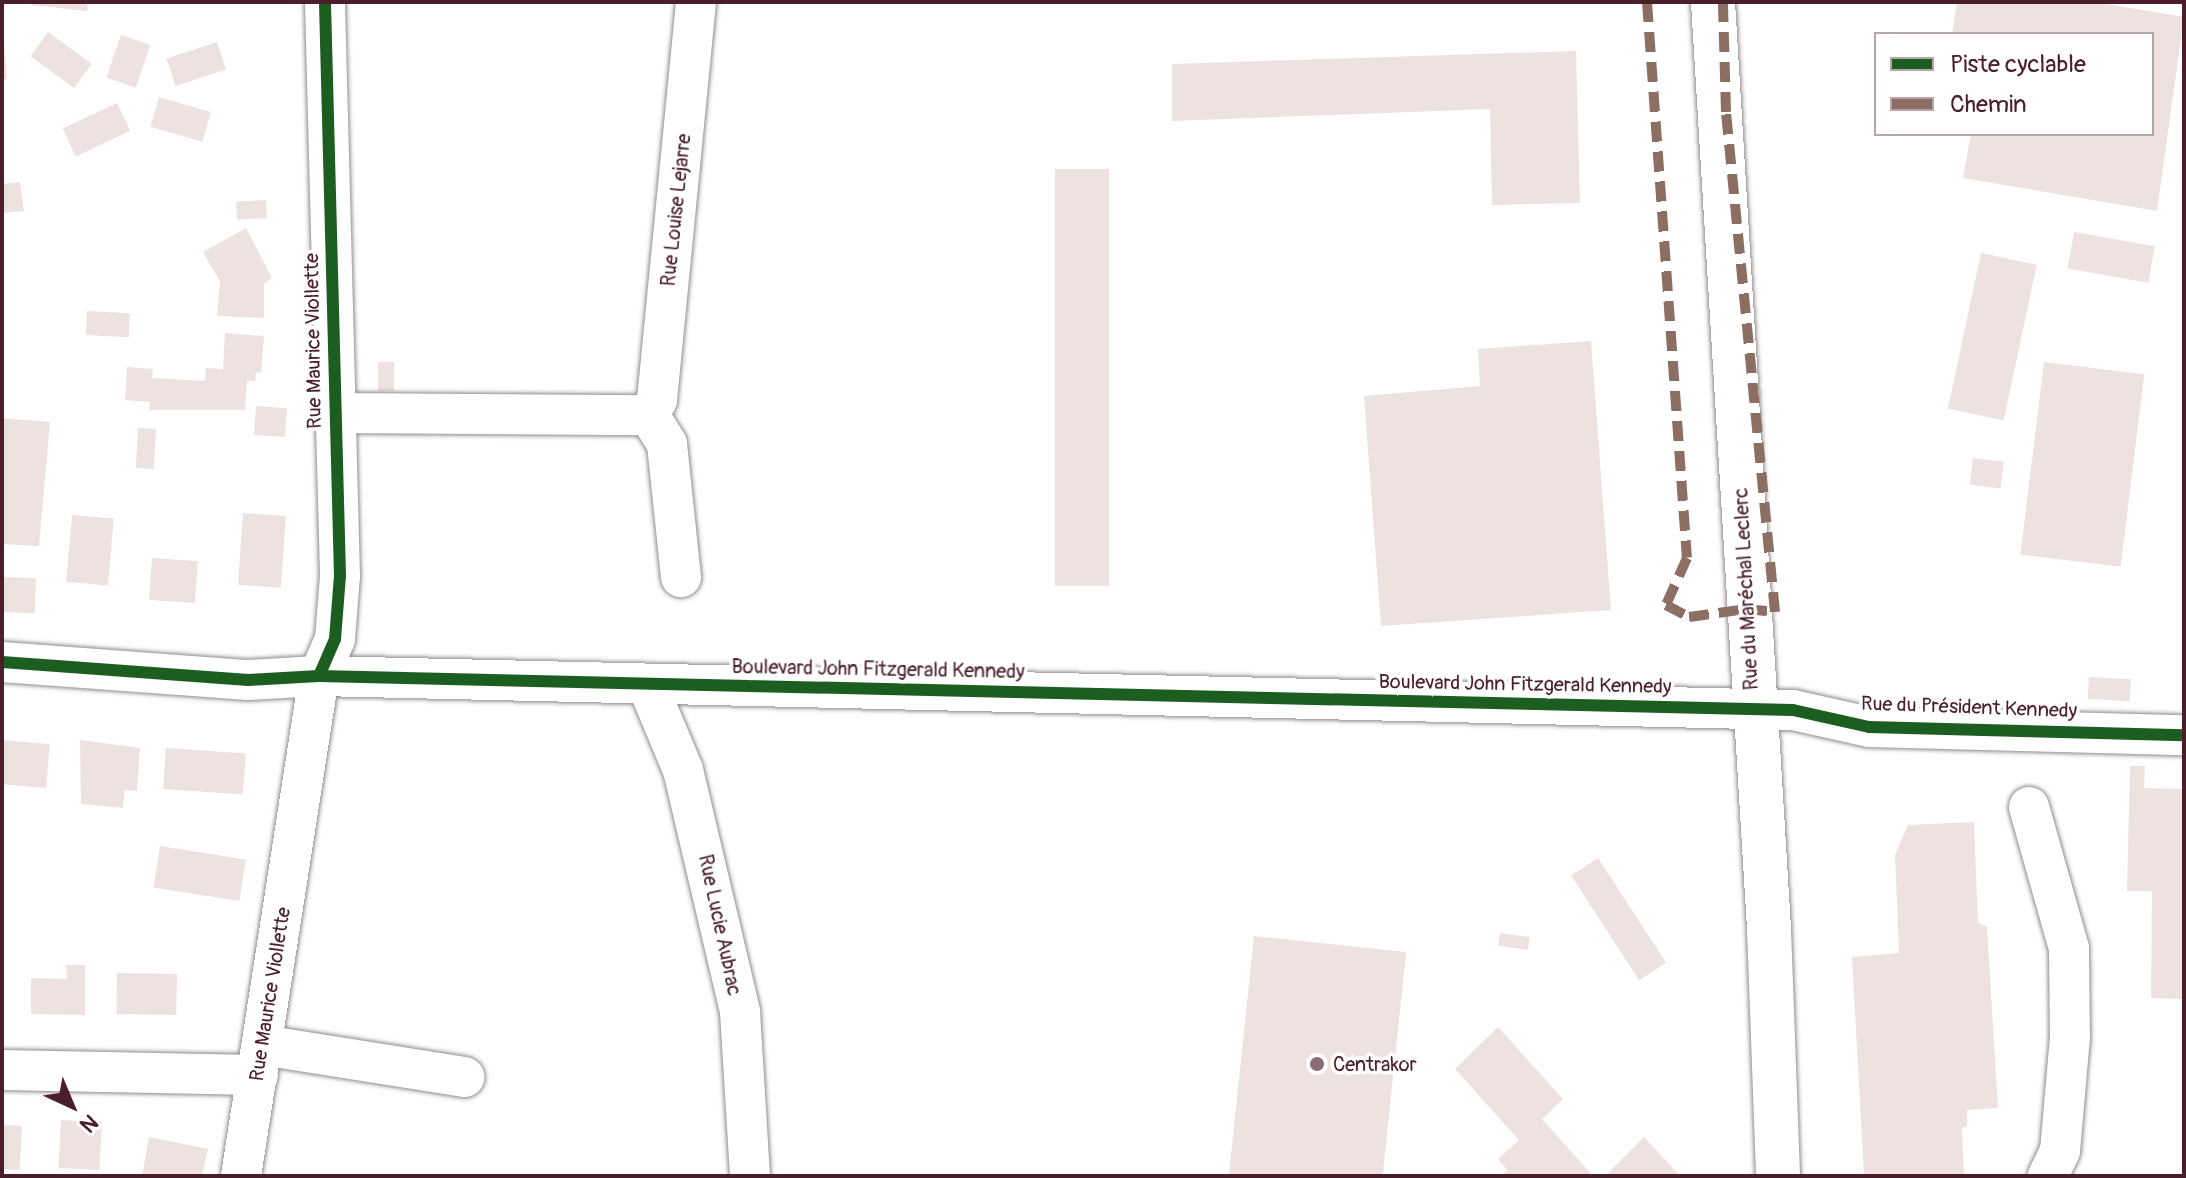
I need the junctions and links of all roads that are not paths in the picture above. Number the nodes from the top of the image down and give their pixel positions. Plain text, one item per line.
1 (325, 2) edge
2 (696, 2) edge
3 (1713, 2) edge
4 (334, 413) junction
5 (649, 415) junction
6 (681, 577) dead end
7 (2, 662) edge
8 (319, 676) junction
9 (647, 684) junction
10 (1753, 709) junction
11 (2184, 735) edge
12 (2029, 807) dead end
13 (260, 1060) junction
14 (2, 1070) edge
15 (464, 1077) dead end
16 (241, 1176) edge
17 (750, 1176) edge
18 (1778, 1176) edge
19 (2048, 1176) edge

1 - 4 street, Rue Maurice Viollette
2 - 5 street, Rue Louise Lejarre
3 - 10 main road, Rue du Maréchal Leclerc
4 - 5 street
4 - 8 street, Rue Maurice Viollette
5 - 6 street
7 - 8 street, Boulevard John Fitzgerald Kennedy
8 - 9 street, Boulevard John Fitzgerald Kennedy
8 - 13 street, Rue Maurice Viollette
9 - 10 street, Boulevard John Fitzgerald Kennedy
9 - 17 street, Rue Lucie Aubrac
10 - 11 street, Rue du Président Kennedy
10 - 18 main road, Rue du Maréchal Leclerc
12 - 19 street
13 - 14 street
13 - 15 street
13 - 16 street, Rue Maurice Viollette

